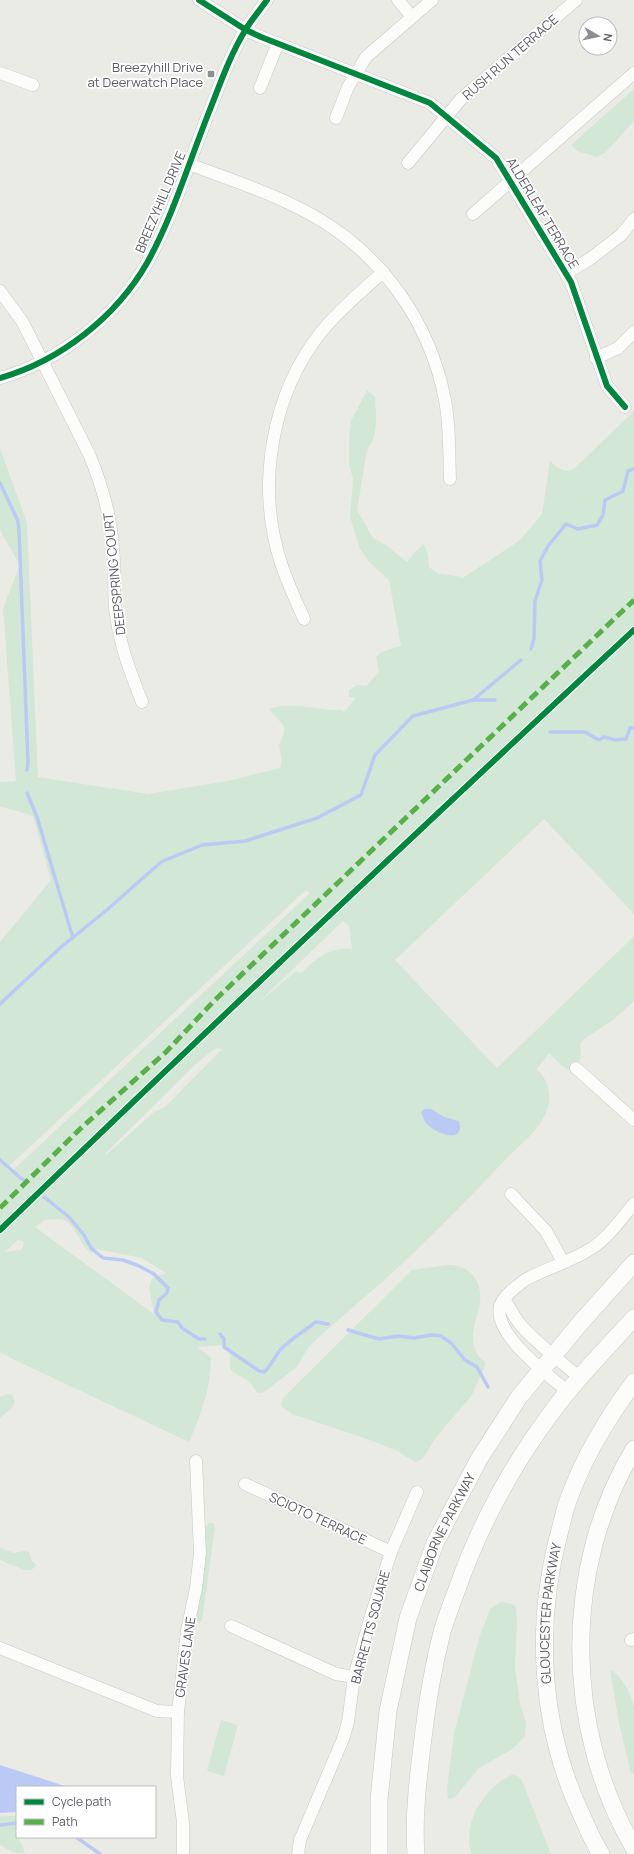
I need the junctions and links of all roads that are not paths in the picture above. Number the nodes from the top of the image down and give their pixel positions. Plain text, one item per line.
1 (199, 0) edge
2 (267, 0) edge
3 (398, 0) edge
4 (432, 0) edge
5 (576, 0) edge
6 (412, 17) junction
7 (246, 30) junction
8 (278, 43) junction
9 (0, 73) edge
10 (634, 73) edge
11 (356, 74) junction
12 (33, 84) dead end
13 (260, 88) dead end
14 (446, 116) junction
15 (336, 118) dead end
16 (408, 163) dead end
17 (189, 164) junction
18 (510, 180) junction
19 (473, 214) dead end
20 (634, 219) edge
21 (383, 272) junction
22 (566, 273) junction
23 (0, 291) edge
24 (634, 332) edge
25 (596, 358) junction
26 (42, 361) junction
27 (0, 378) edge
28 (625, 407) dead end
29 (450, 479) dead end
30 (304, 619) dead end
31 (142, 702) dead end
32 (576, 1068) dead end
33 (634, 1120) edge
34 (511, 1194) dead end
35 (634, 1204) edge
36 (563, 1262) junction
37 (634, 1264) edge
38 (504, 1299) junction
39 (634, 1318) edge
40 (554, 1356) junction
41 (542, 1369) junction
42 (580, 1377) junction
43 (634, 1382) edge
44 (568, 1392) junction
45 (634, 1449) edge
46 (196, 1461) dead end
47 (245, 1484) dead end
48 (418, 1492) dead end
49 (391, 1552) junction
50 (231, 1626) dead end
51 (0, 1648) edge
52 (354, 1677) junction
53 (178, 1712) junction
54 (634, 1848) edge
55 (183, 1854) edge
56 (298, 1854) edge
57 (380, 1854) edge
58 (416, 1854) edge
59 (601, 1854) edge

1 - 7 street, ALDERLEAF TERRACE
2 - 7 street, BREEZYHILL DRIVE
3 - 6 street
4 - 6 street
5 - 14 street, RUSH RUN TERRACE
6 - 11 street
7 - 8 street, ALDERLEAF TERRACE
7 - 17 street, BREEZYHILL DRIVE
8 - 11 street, ALDERLEAF TERRACE
8 - 13 street
9 - 12 street
10 - 18 street
11 - 14 street, ALDERLEAF TERRACE
11 - 15 street
14 - 16 street, RUSH RUN TERRACE
14 - 18 street, ALDERLEAF TERRACE
17 - 21 street
17 - 26 street, BREEZYHILL DRIVE
18 - 19 street
18 - 22 street, ALDERLEAF TERRACE
20 - 22 street
21 - 29 street
21 - 30 street
22 - 25 street, ALDERLEAF TERRACE
23 - 26 street, DEEPSPRING COURT
24 - 25 street
25 - 28 street, ALDERLEAF TERRACE
26 - 27 street, BREEZYHILL DRIVE
26 - 31 street, DEEPSPRING COURT
32 - 33 street
34 - 36 street
35 - 36 street
36 - 38 street
37 - 40 main road, CLAIBORNE PARKWAY
38 - 40 street
38 - 41 street
39 - 42 main road
40 - 41 main road, CLAIBORNE PARKWAY
40 - 42 street
41 - 44 street
41 - 57 main road, CLAIBORNE PARKWAY
42 - 44 main road
43 - 59 main road, GLOUCESTER PARKWAY
44 - 58 main road
45 - 54 main road
46 - 53 street, GRAVES LANE
47 - 49 street, SCIOTO TERRACE
48 - 49 street, BARRETTS SQUARE
49 - 52 street, BARRETTS SQUARE
50 - 52 street
51 - 53 street
52 - 56 street, BARRETTS SQUARE
53 - 55 street, GRAVES LANE

